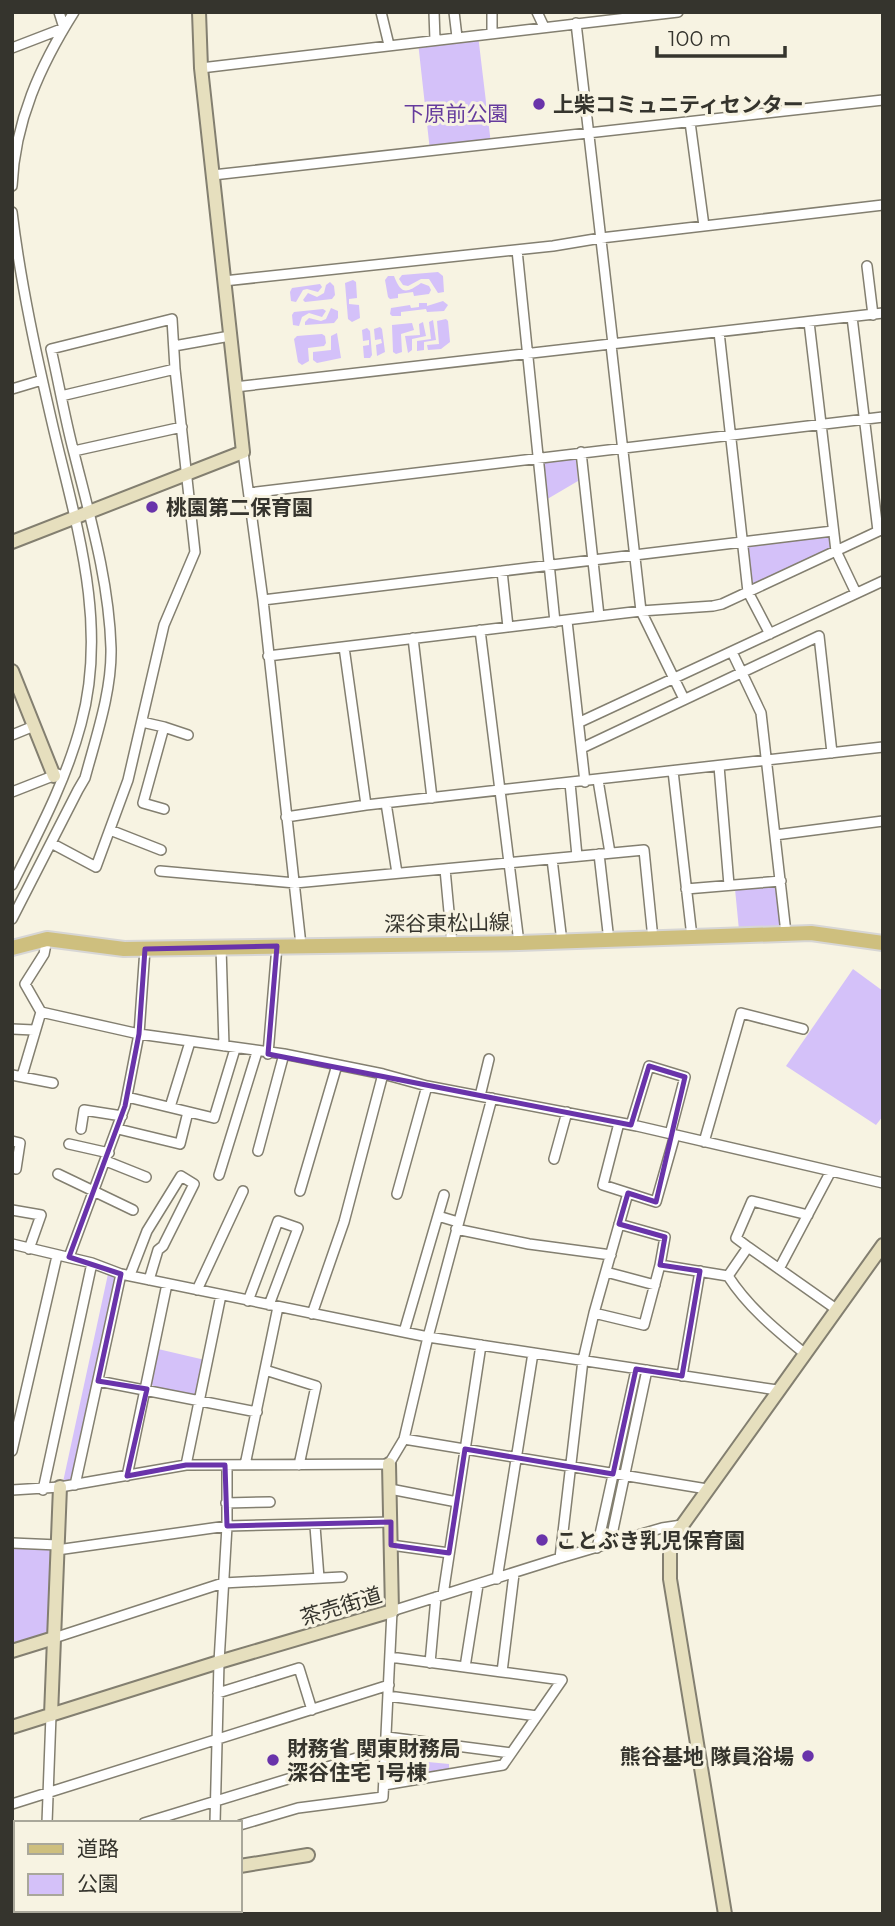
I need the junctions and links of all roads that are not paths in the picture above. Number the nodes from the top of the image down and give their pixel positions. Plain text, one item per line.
1 (58, 12) edge
2 (74, 12) edge
3 (199, 12) edge
4 (382, 12) edge
5 (434, 12) edge
6 (454, 12) edge
7 (492, 12) edge
8 (537, 12) edge
9 (678, 12) edge
10 (576, 23) junction
11 (544, 27) junction
12 (64, 28) junction
13 (492, 33) junction
14 (457, 37) junction
15 (435, 40) junction
16 (388, 46) junction
17 (12, 48) edge
18 (201, 68) junction
19 (883, 100) edge
20 (690, 122) junction
21 (16, 126) edge
22 (589, 133) junction
23 (212, 175) junction
24 (12, 186) edge
25 (883, 205) edge
26 (12, 212) edge
27 (704, 226) junction
28 (601, 238) junction
29 (517, 250) junction
30 (867, 266) dead end
31 (224, 281) junction
32 (878, 314) edge
33 (852, 317) junction
34 (809, 323) junction
35 (719, 332) junction
36 (230, 336) junction
37 (612, 344) junction
38 (174, 346) junction
39 (526, 356) junction
40 (175, 369) junction
41 (42, 380) junction
42 (235, 387) junction
43 (12, 389) edge
44 (61, 396) junction
45 (883, 417) edge
46 (864, 419) junction
47 (821, 425) junction
48 (182, 427) junction
49 (730, 435) junction
50 (622, 448) junction
51 (74, 452) junction
52 (243, 452) junction
53 (581, 452) junction
54 (537, 458) junction
55 (186, 474) junction
56 (249, 493) junction
57 (90, 511) junction
58 (74, 517) junction
59 (880, 530) edge
60 (834, 531) junction
61 (12, 542) edge
62 (744, 543) junction
63 (836, 551) junction
64 (634, 557) junction
65 (592, 561) junction
66 (548, 565) junction
67 (502, 571) junction
68 (882, 585) edge
69 (748, 592) junction
70 (856, 593) junction
71 (263, 600) junction
72 (641, 611) junction
73 (599, 616) junction
74 (567, 621) junction
75 (555, 622) junction
76 (508, 627) junction
77 (480, 630) junction
78 (770, 634) junction
79 (412, 638) junction
80 (344, 646) junction
81 (732, 652) junction
82 (268, 656) junction
83 (12, 671) edge
84 (741, 672) junction
85 (674, 679) junction
86 (15, 684) edge
87 (684, 699) junction
88 (142, 722) junction
89 (580, 722) junction
90 (34, 726) junction
91 (164, 727) junction
92 (188, 734) dead end
93 (12, 735) edge
94 (883, 747) edge
95 (582, 748) junction
96 (832, 753) junction
97 (766, 761) junction
98 (719, 766) junction
99 (673, 771) junction
100 (60, 773) junction
101 (598, 780) junction
102 (585, 782) junction
103 (570, 783) junction
104 (501, 791) junction
105 (12, 792) edge
106 (432, 798) junction
107 (386, 803) junction
108 (366, 805) junction
109 (164, 809) dead end
110 (286, 817) junction
111 (883, 821) edge
112 (110, 830) junction
113 (775, 835) junction
114 (51, 843) junction
115 (161, 850) dead end
116 (610, 853) junction
117 (599, 854) junction
118 (577, 856) junction
119 (552, 859) junction
120 (509, 863) junction
121 (445, 869) junction
122 (160, 872) dead end
123 (397, 873) junction
124 (781, 881) junction
125 (295, 883) junction
126 (12, 885) edge
127 (729, 885) junction
128 (687, 889) junction
129 (12, 919) edge
130 (786, 933) junction
131 (692, 937) junction
132 (47, 939) junction
133 (653, 939) junction
134 (608, 941) junction
135 (562, 942) junction
136 (519, 943) junction
137 (883, 943) edge
138 (452, 944) junction
139 (301, 945) junction
140 (277, 946) junction
141 (221, 947) junction
142 (12, 948) edge
143 (145, 949) junction
144 (41, 1012) junction
145 (12, 1029) edge
146 (803, 1029) dead end
147 (34, 1030) junction
148 (139, 1034) junction
149 (190, 1042) junction
150 (224, 1046) junction
151 (234, 1049) junction
152 (257, 1052) junction
153 (268, 1054) junction
154 (284, 1055) junction
155 (489, 1059) dead end
156 (337, 1065) junction
157 (383, 1074) junction
158 (17, 1075) edge
159 (53, 1083) dead end
160 (427, 1086) junction
161 (480, 1096) junction
162 (127, 1097) junction
163 (492, 1098) junction
164 (170, 1107) junction
165 (188, 1112) junction
166 (566, 1112) junction
167 (122, 1116) junction
168 (619, 1123) junction
169 (631, 1125) junction
170 (80, 1129) dead end
171 (118, 1129) junction
172 (672, 1134) junction
173 (12, 1141) edge
174 (704, 1142) junction
175 (69, 1144) dead end
176 (258, 1151) dead end
177 (108, 1157) junction
178 (554, 1159) dead end
179 (12, 1168) edge
180 (831, 1171) junction
181 (58, 1174) dead end
182 (219, 1175) dead end
183 (146, 1177) dead end
184 (883, 1183) edge
185 (95, 1191) junction
186 (243, 1191) dead end
187 (300, 1191) dead end
188 (628, 1193) junction
189 (397, 1194) dead end
190 (444, 1195) dead end
191 (12, 1210) edge
192 (133, 1210) dead end
193 (808, 1214) junction
194 (438, 1216) junction
195 (619, 1224) junction
196 (457, 1226) junction
197 (12, 1244) edge
198 (883, 1245) edge
199 (748, 1247) junction
200 (30, 1248) junction
201 (611, 1255) junction
202 (57, 1256) junction
203 (69, 1257) junction
204 (92, 1263) junction
205 (660, 1265) junction
206 (779, 1269) junction
207 (700, 1271) junction
208 (606, 1272) junction
209 (125, 1275) junction
210 (728, 1276) junction
211 (149, 1280) junction
212 (167, 1283) junction
213 (654, 1285) junction
214 (197, 1290) junction
215 (221, 1295) junction
216 (248, 1301) junction
217 (273, 1306) junction
218 (836, 1309) junction
219 (594, 1313) junction
220 (312, 1314) junction
221 (404, 1332) junction
222 (428, 1337) junction
223 (481, 1345) junction
224 (533, 1353) junction
225 (804, 1353) junction
226 (583, 1360) junction
227 (265, 1370) junction
228 (636, 1370) junction
229 (648, 1370) junction
230 (682, 1376) junction
231 (98, 1381) junction
232 (147, 1389) junction
233 (778, 1390) junction
234 (201, 1400) junction
235 (257, 1412) junction
236 (404, 1439) junction
237 (465, 1449) junction
238 (12, 1451) edge
239 (516, 1458) junction
240 (389, 1464) junction
241 (186, 1465) junction
242 (227, 1465) junction
243 (245, 1465) junction
244 (299, 1465) junction
245 (570, 1466) junction
246 (613, 1474) junction
247 (625, 1475) junction
248 (127, 1476) junction
249 (75, 1485) junction
250 (60, 1488) junction
251 (390, 1489) junction
252 (706, 1489) junction
253 (12, 1490) edge
254 (43, 1490) junction
255 (270, 1502) dead end
256 (457, 1502) junction
257 (226, 1503) junction
258 (391, 1522) junction
259 (682, 1525) junction
260 (227, 1526) junction
261 (315, 1526) junction
262 (12, 1544) edge
263 (610, 1544) junction
264 (391, 1545) junction
265 (58, 1548) junction
266 (597, 1549) junction
267 (449, 1553) junction
268 (560, 1558) junction
269 (514, 1574) junction
270 (342, 1577) dead end
271 (319, 1578) junction
272 (497, 1579) junction
273 (223, 1583) junction
274 (478, 1585) junction
275 (440, 1596) junction
276 (392, 1611) junction
277 (54, 1638) junction
278 (12, 1651) edge
279 (390, 1657) junction
280 (219, 1662) junction
281 (430, 1662) junction
282 (465, 1667) junction
283 (502, 1672) junction
284 (389, 1685) junction
285 (218, 1693) junction
286 (388, 1696) junction
287 (312, 1710) junction
288 (51, 1716) junction
289 (537, 1716) junction
290 (12, 1727) edge
291 (387, 1737) junction
292 (218, 1741) junction
293 (386, 1749) junction
294 (512, 1753) junction
295 (384, 1785) junction
296 (48, 1794) junction
297 (215, 1799) junction
298 (12, 1804) edge
299 (47, 1821) edge
300 (150, 1821) edge
301 (215, 1821) edge
302 (242, 1824) edge
303 (308, 1855) dead end
304 (242, 1866) edge
305 (725, 1914) edge

1 - 12 street
2 - 12 street
3 - 18 street
4 - 16 street
5 - 15 street
6 - 14 street
7 - 13 street
8 - 11 street
9 - 10 street
10 - 11 street
10 - 22 street
11 - 13 street
12 - 17 street
12 - 21 street
13 - 14 street
14 - 15 street
15 - 16 street
16 - 18 street
18 - 23 street
19 - 20 street
20 - 22 street
20 - 27 street
21 - 24 street
22 - 23 street
22 - 28 street
23 - 31 street
25 - 27 street
26 - 41 street
27 - 28 street
28 - 29 street
28 - 37 street
29 - 31 street
29 - 39 street
30 - 32 street
31 - 36 street
32 - 33 street
33 - 34 street
33 - 46 street
34 - 35 street
34 - 47 street
35 - 37 street
35 - 49 street
36 - 38 street
36 - 42 street
37 - 39 street
37 - 50 street
38 - 40 street
38 - 44 street
39 - 42 street
39 - 54 street
40 - 44 street
40 - 48 street
41 - 43 street
41 - 58 street
42 - 52 street
44 - 51 street
45 - 46 street
46 - 47 street
46 - 59 street
47 - 49 street
47 - 60 street
48 - 51 street
48 - 55 street
49 - 50 street
49 - 62 street
50 - 53 street
50 - 64 street
51 - 57 street
52 - 55 street
52 - 56 street
53 - 54 street
53 - 65 street
54 - 56 street
54 - 66 street
55 - 57 street
55 - 88 street
56 - 71 street
57 - 58 street
57 - 114 street
58 - 61 street
58 - 100 street
59 - 63 street
60 - 62 street
60 - 63 street
62 - 64 street
62 - 69 street
63 - 69 street
63 - 70 street
64 - 65 street
64 - 72 street
65 - 66 street
65 - 73 street
66 - 67 street
66 - 75 street
67 - 71 street
67 - 76 street
68 - 70 street
69 - 72 street
69 - 78 street
70 - 78 street
71 - 82 street
72 - 73 street
72 - 85 street
73 - 74 street
74 - 75 street
74 - 89 street
75 - 76 street
76 - 77 street
77 - 79 street
77 - 104 street
78 - 81 street
79 - 80 street
79 - 106 street
80 - 82 street
80 - 108 street
81 - 84 street
81 - 85 street
82 - 110 street
83 - 86 street
84 - 87 street
84 - 96 street
84 - 97 street
85 - 87 street
85 - 89 street
86 - 90 street
87 - 95 street
88 - 91 street
88 - 112 street
89 - 95 street
90 - 93 street
90 - 100 street
91 - 92 street
91 - 109 street
94 - 96 street
95 - 102 street
96 - 97 street
97 - 98 street
97 - 113 street
98 - 99 street
98 - 127 street
99 - 101 street
99 - 128 street
100 - 105 street
100 - 126 street
101 - 102 street
101 - 116 street
102 - 103 street
103 - 104 street
103 - 118 street
104 - 106 street
104 - 120 street
106 - 107 street
107 - 108 street
107 - 123 street
108 - 110 street
110 - 125 street
111 - 113 street
112 - 114 street
112 - 115 street
113 - 124 street
114 - 129 street
116 - 117 street
116 - 133 street
117 - 118 street
117 - 134 street
118 - 119 street
119 - 120 street
119 - 135 street
120 - 121 street
120 - 136 street
121 - 123 street
121 - 138 street
122 - 125 street
123 - 125 street
124 - 127 street
124 - 130 street
125 - 139 street
127 - 128 street
128 - 131 street
130 - 131 main road, 深谷東松山線
130 - 137 main road, 深谷東松山線
131 - 133 main road, 深谷東松山線
132 - 142 main road, 深谷東松山線
132 - 143 main road, 深谷東松山線
132 - 144 street
133 - 134 main road, 深谷東松山線
134 - 135 main road, 深谷東松山線
135 - 136 main road, 深谷東松山線
136 - 138 main road, 深谷東松山線
138 - 139 main road, 深谷東松山線
139 - 140 main road, 深谷東松山線
140 - 141 main road, 深谷東松山線
140 - 153 street
141 - 143 main road, 深谷東松山線
141 - 150 street
143 - 148 street
144 - 147 street
144 - 148 street
145 - 147 street
146 - 174 street
147 - 158 street
148 - 149 street
148 - 162 street
149 - 150 street
149 - 164 street
150 - 151 street
151 - 152 street
151 - 165 street
152 - 153 street
152 - 182 street
153 - 154 street
154 - 156 street
154 - 176 street
155 - 161 street
156 - 157 street
156 - 187 street
157 - 160 street
157 - 220 street
158 - 159 street
160 - 161 street
160 - 189 street
161 - 163 street
162 - 164 street
162 - 167 street
163 - 166 street
163 - 196 street
164 - 165 street
165 - 171 street
166 - 168 street
166 - 178 street
167 - 170 street
167 - 171 street
168 - 169 street
168 - 188 street
169 - 172 street
169 - 172 street
171 - 177 street
172 - 174 street
172 - 188 street
173 - 179 street
174 - 180 street
175 - 177 street
177 - 183 street
177 - 185 street
180 - 184 street
180 - 193 street
181 - 185 street
185 - 192 street
185 - 203 street
186 - 214 street
188 - 195 street
190 - 194 street
191 - 200 street
193 - 199 street
193 - 206 street
194 - 196 street
194 - 221 street
195 - 201 street
195 - 205 street
196 - 201 street
196 - 222 street
197 - 200 street
198 - 218 street
199 - 206 street
199 - 210 street
200 - 202 street
201 - 208 street
202 - 203 street
202 - 238 street
203 - 204 street
204 - 209 street
204 - 254 street
205 - 207 street
205 - 213 street
206 - 218 street
207 - 210 street
207 - 230 street
208 - 213 street
208 - 219 street
209 - 211 street
209 - 211 street
209 - 231 street
210 - 225 street
211 - 212 street
212 - 214 street
212 - 232 street
213 - 219 street
214 - 215 street
215 - 216 street
215 - 234 street
216 - 217 street
216 - 217 street
217 - 220 street
217 - 227 street
218 - 225 street
219 - 226 street
220 - 221 street
221 - 222 street
222 - 223 street
222 - 236 street
223 - 224 street
223 - 237 street
224 - 226 street
224 - 239 street
225 - 233 street
226 - 228 street
226 - 245 street
227 - 235 street
227 - 244 street
228 - 229 street
228 - 246 street
229 - 230 street
229 - 247 street
230 - 233 street
231 - 232 street
231 - 249 street
232 - 234 street
232 - 248 street
233 - 252 street
234 - 235 street
234 - 241 street
235 - 243 street
236 - 237 street
236 - 240 street
237 - 239 street
237 - 256 street
239 - 245 street
239 - 272 street
240 - 244 street
240 - 251 street
241 - 242 street
241 - 248 street
242 - 243 street
242 - 257 street
243 - 244 street
245 - 246 street
245 - 268 street
246 - 247 street
246 - 266 street
247 - 252 street
247 - 263 street
248 - 249 street
249 - 250 street
250 - 254 street
250 - 265 street
251 - 256 street
251 - 258 street
252 - 259 street
253 - 254 street
255 - 257 street
256 - 267 street
257 - 260 street
258 - 261 street
258 - 264 street
259 - 263 street, 茶売街道
259 - 305 street
260 - 261 street
260 - 265 street
260 - 273 street
261 - 271 street
262 - 265 street
263 - 266 street, 茶売街道
264 - 267 street
264 - 276 street
265 - 277 street
266 - 268 street, 茶売街道
267 - 275 street
268 - 269 street, 茶売街道
269 - 272 street, 茶売街道
269 - 283 street
270 - 271 street
271 - 273 street
272 - 274 street, 茶売街道
273 - 277 street
273 - 280 street
274 - 275 street, 茶売街道
274 - 282 street
275 - 276 street, 茶売街道
275 - 281 street
276 - 279 street
276 - 280 street, 茶売街道
277 - 278 street
277 - 288 street
279 - 281 street
279 - 284 street
280 - 285 street
280 - 288 street, 茶売街道
281 - 282 street
282 - 283 street
283 - 289 street
284 - 286 street
284 - 287 street
285 - 287 street
285 - 292 street
286 - 289 street
286 - 291 street
287 - 292 street
288 - 290 street, 茶売街道
288 - 296 street
289 - 294 street
291 - 293 street
291 - 294 street
292 - 296 street
292 - 297 street
293 - 295 street
293 - 297 street
294 - 295 street
295 - 302 street
296 - 298 street
296 - 299 street
297 - 300 street
297 - 301 street
303 - 304 street

